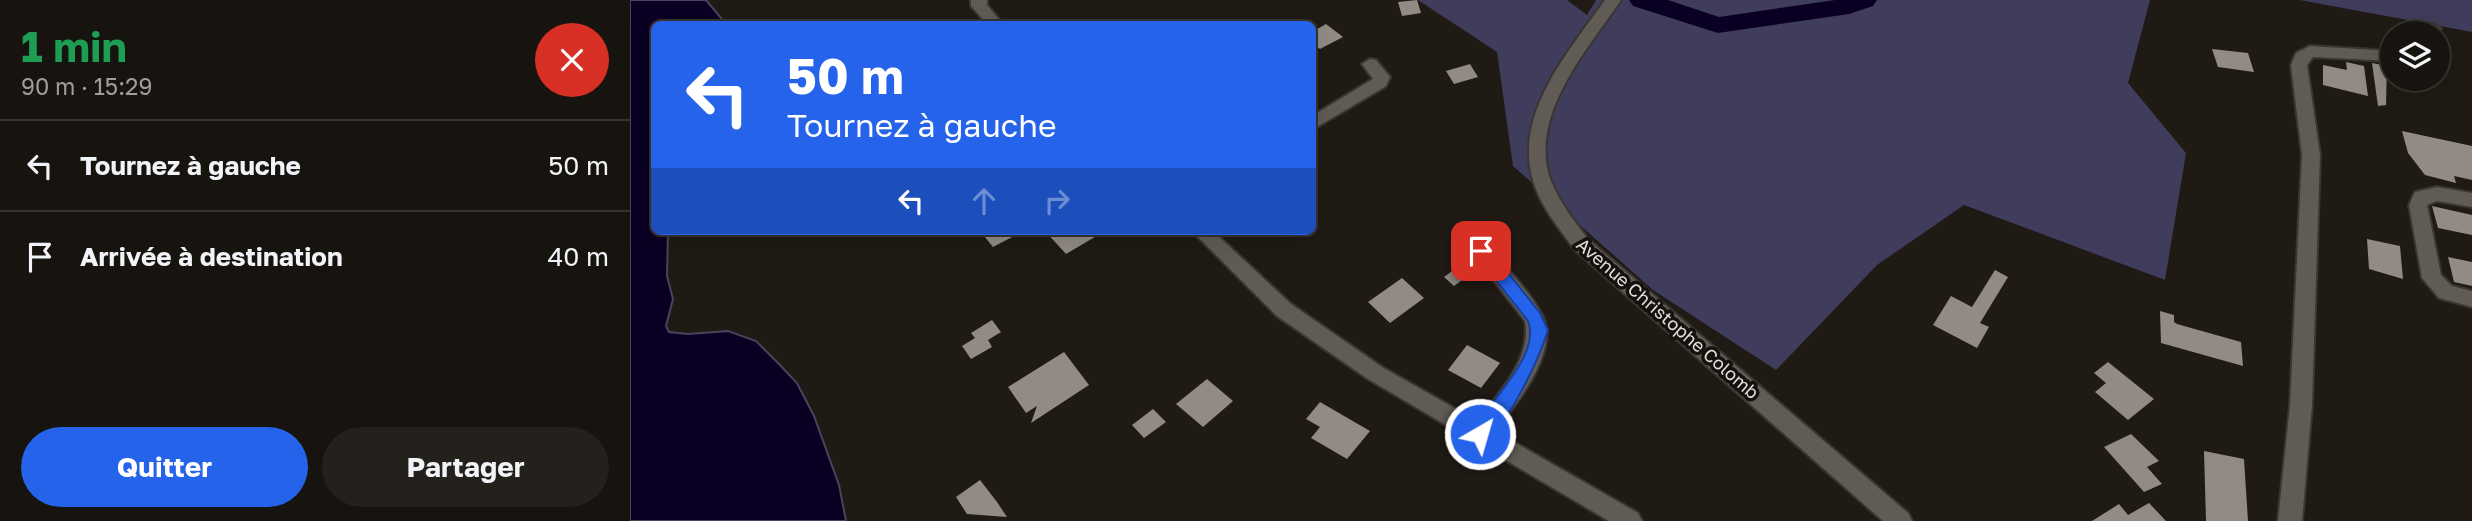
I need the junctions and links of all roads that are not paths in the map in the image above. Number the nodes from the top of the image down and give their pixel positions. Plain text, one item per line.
1 (979, 0) edge
2 (1613, 0) edge
3 (992, 21) edge
4 (2380, 55) edge
5 (1370, 64) dead end
6 (1316, 122) edge
7 (2472, 200) edge
8 (1205, 235) edge
9 (1481, 251) dead end
10 (2472, 299) edge
11 (1480, 434) junction
12 (1630, 521) edge
13 (1900, 521) edge
14 (2290, 521) edge

1 - 3 street
2 - 13 street, Avenue Christophe Colomb
4 - 14 street
5 - 6 street
7 - 10 street
8 - 11 street
9 - 11 street
11 - 12 street

